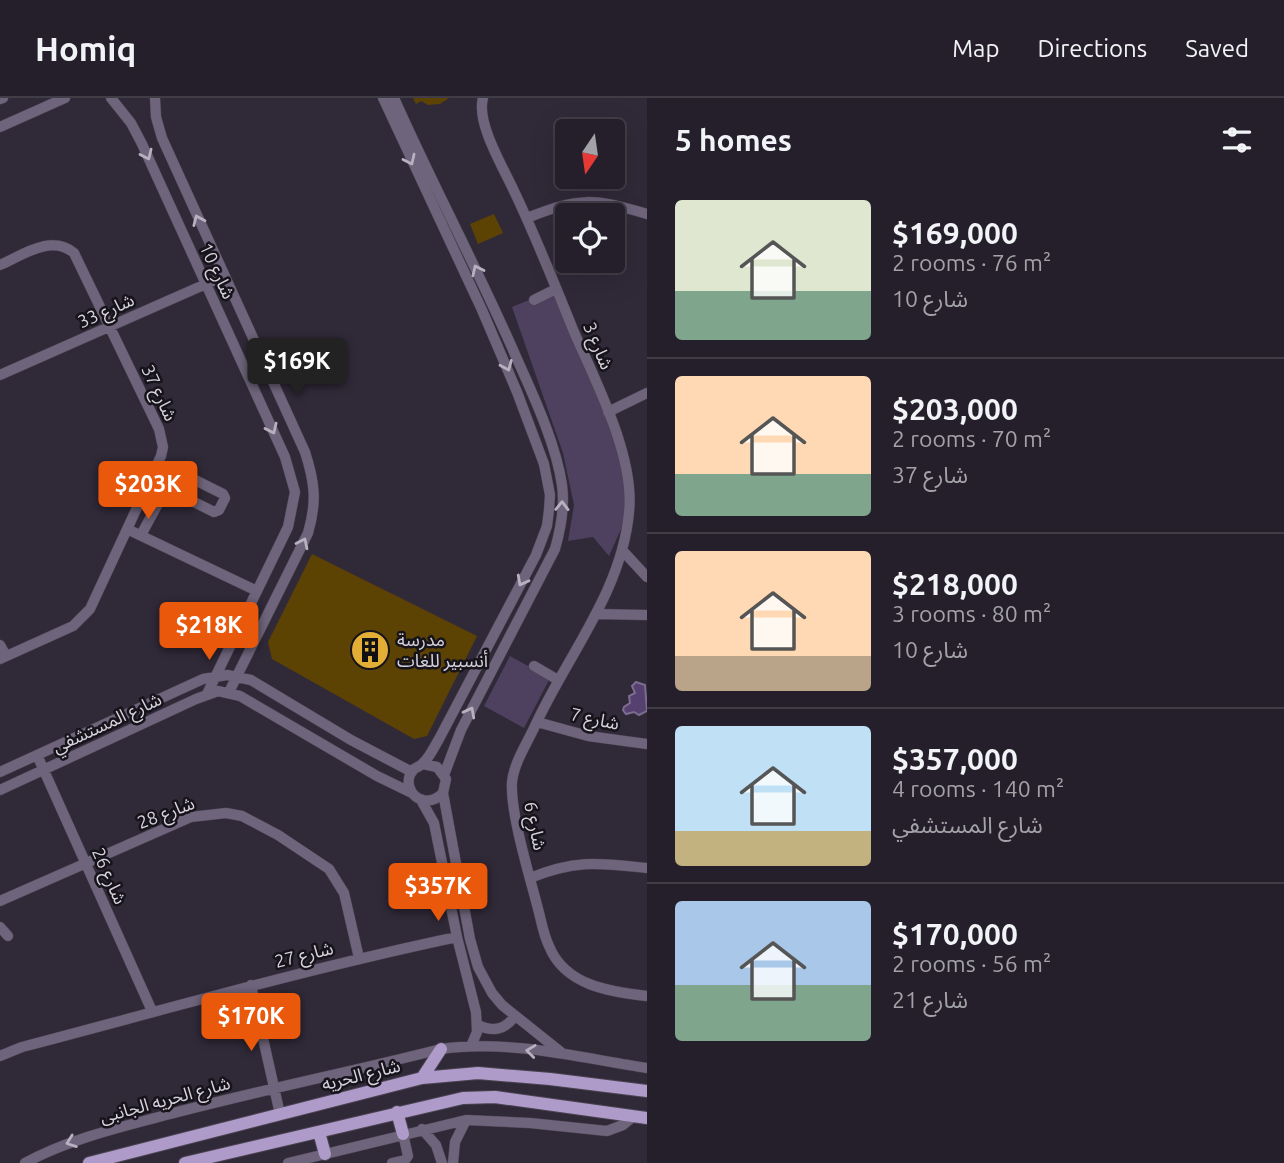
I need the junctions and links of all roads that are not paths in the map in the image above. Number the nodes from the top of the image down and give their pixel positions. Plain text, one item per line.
1 (65, 98) edge
2 (110, 98) edge
3 (155, 98) edge
4 (383, 98) edge
5 (394, 98) edge
6 (483, 98) edge
7 (0, 127) edge
8 (647, 214) edge
9 (527, 218) junction
10 (0, 265) edge
11 (224, 276) junction
12 (206, 284) junction
13 (556, 289) junction
14 (534, 300) dead end
15 (493, 305) junction
16 (482, 310) junction
17 (111, 326) junction
18 (0, 374) edge
19 (647, 393) edge
20 (608, 412) junction
21 (166, 488) junction
22 (127, 529) junction
23 (141, 535) junction
24 (622, 550) junction
25 (266, 573) junction
26 (647, 578) edge
27 (284, 582) junction
28 (257, 591) junction
29 (252, 601) junction
30 (271, 609) junction
31 (596, 614) junction
32 (647, 615) edge
33 (0, 645) edge
34 (3, 658) edge
35 (534, 666) dead end
36 (216, 676) junction
37 (237, 676) junction
38 (558, 680) junction
39 (229, 692) junction
40 (207, 694) junction
41 (537, 722) junction
42 (647, 744) edge
43 (37, 755) junction
44 (422, 765) junction
45 (44, 770) junction
46 (0, 772) edge
47 (412, 772) junction
48 (444, 775) junction
49 (0, 790) edge
50 (443, 793) junction
51 (416, 796) junction
52 (85, 862) junction
53 (647, 868) edge
54 (530, 878) junction
55 (0, 901) edge
56 (0, 928) edge
57 (8, 936) dead end
58 (457, 937) junction
59 (359, 958) junction
60 (251, 985) junction
61 (647, 996) edge
62 (152, 1011) junction
63 (514, 1017) junction
64 (478, 1025) junction
65 (471, 1046) junction
66 (441, 1049) junction
67 (0, 1056) edge
68 (566, 1056) junction
69 (647, 1068) edge
70 (422, 1078) junction
71 (274, 1089) junction
72 (647, 1091) edge
73 (397, 1112) junction
74 (280, 1114) junction
75 (641, 1117) edge
76 (466, 1121) junction
77 (220, 1128) junction
78 (422, 1129) junction
79 (319, 1132) junction
80 (403, 1134) junction
81 (226, 1153) junction
82 (327, 1159) edge
83 (25, 1163) edge
84 (89, 1163) edge
85 (185, 1163) edge
86 (288, 1163) edge
87 (392, 1163) edge
88 (442, 1163) edge
89 (453, 1163) edge

1 - 7 street
2 -> 12 street, شارع 10
11 -> 3 street, شارع 10
4 -> 16 street
15 -> 5 street
6 - 9 street, شارع 3
8 - 9 street
9 - 13 street, شارع 3
10 - 17 street, شارع 37
11 - 12 street, شارع 33
27 -> 11 street, شارع 10
12 - 17 street, شارع 33
12 -> 25 street, شارع 10
13 - 14 street
13 - 20 street, شارع 3
15 - 16 street
48 -> 15 street
16 -> 44 street
17 - 18 street, شارع 33
17 - 22 street, شارع 37
19 - 20 street
20 - 24 street, شارع 3
21 - 21 street
21 - 23 street
22 - 23 street
22 - 34 street, شارع 37
23 - 28 street
24 - 26 street
24 - 31 street, شارع 3
25 - 27 street
25 - 28 street, شارع 10
27 - 30 street, شارع 10
28 - 29 street, شارع 10
29 - 30 street
29 - 36 street, شارع 10
30 - 37 street, شارع 10
31 - 32 street
31 - 38 street, شارع 6
33 - 34 street
35 - 38 street
36 - 37 street, شارع المستشفي
36 - 40 street, شارع 10
36 - 43 street, شارع المستشفي
37 - 39 street, شارع 10
37 - 47 street, شارع المستشفي
38 - 41 street, شارع 6
39 - 40 street, شارع المستشفي
39 - 51 street
40 - 45 street, شارع المستشفي
41 - 42 street, شارع 7
41 - 54 street, شارع 6
43 - 45 street, شارع 26
43 - 46 street, شارع المستشفي
44 - 47 street
44 - 48 street
45 - 49 street, شارع المستشفي
45 - 52 street, شارع 26
47 - 51 street
48 - 50 street
50 - 51 street
50 - 63 street
51 - 58 street
52 - 55 street, شارع 28
52 - 59 street, شارع 28
52 - 62 street, شارع 26
53 - 54 street
54 - 61 street, شارع 6
56 - 57 street
58 - 59 street, شارع 27
58 - 64 street
59 - 60 street, شارع 27
60 - 62 street, شارع 27
60 - 71 street
62 - 67 street, شارع 27
63 - 64 street
63 - 68 street
64 - 65 street
65 - 66 street, شارع الحريه الجانبى
68 -> 65 street, شارع الحريه الجانبى
66 - 70 main road
66 - 71 street, شارع الحريه الجانبى
68 - 69 street, شارع الحريه الجانبى
70 - 72 main road, شارع الحريه
70 - 74 main road, شارع الحريه
71 - 74 street
71 -> 83 street, شارع الحريه الجانبى
73 - 75 main road
73 - 79 main road
73 - 80 main road
74 - 77 main road, شارع الحريه
75 - 76 street
76 - 78 street
76 - 89 street
77 - 81 main road
77 - 84 main road, شارع الحريه
78 - 80 street
78 - 88 street
79 - 81 main road
79 - 82 main road
80 - 82 street
80 - 87 street
81 - 85 main road
82 - 86 street

